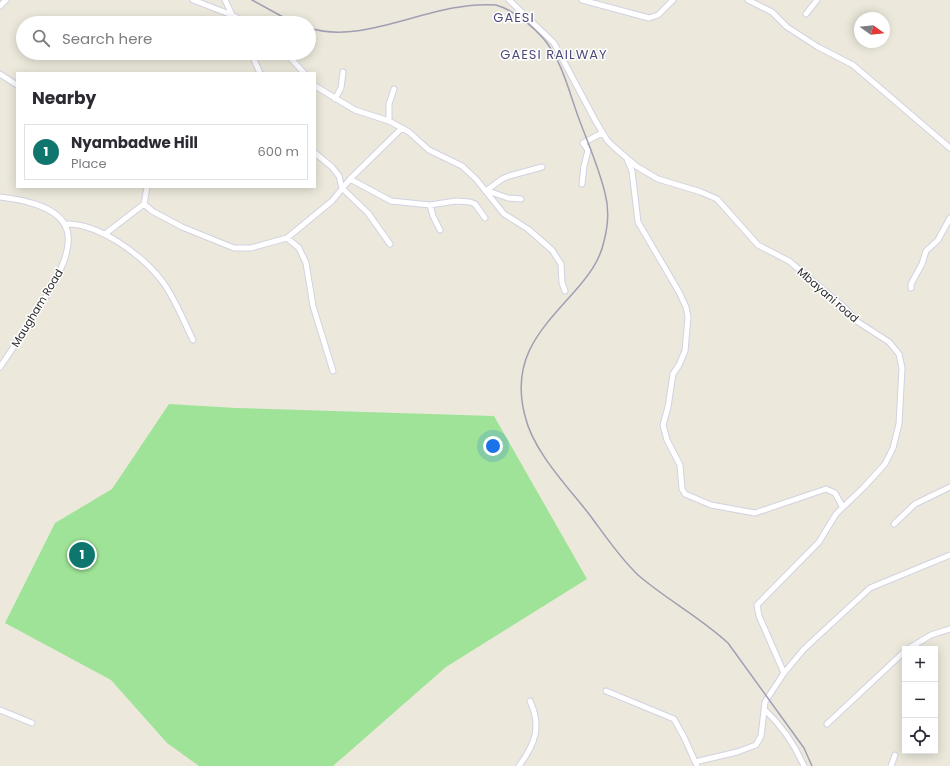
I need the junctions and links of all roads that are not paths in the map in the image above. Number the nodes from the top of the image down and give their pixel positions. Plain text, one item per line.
1 (6, 0) edge
2 (193, 0) edge
3 (225, 0) edge
4 (509, 0) edge
5 (582, 0) edge
6 (673, 0) edge
7 (748, 0) edge
8 (817, 0) edge
9 (0, 6) edge
10 (806, 14) dead end
11 (232, 15) joint
12 (254, 60) edge
13 (292, 60) edge
14 (260, 72) edge
15 (303, 72) edge
16 (343, 72) dead end
17 (0, 74) edge
18 (16, 84) edge
19 (316, 87) edge
20 (394, 89) dead end
21 (335, 100) junction
22 (389, 121) junction
23 (402, 128) junction
24 (602, 133) junction
25 (950, 148) edge
26 (316, 154) edge
27 (625, 156) junction
28 (542, 167) dead end
29 (350, 179) junction
30 (582, 184) dead end
31 (147, 188) edge
32 (342, 188) junction
33 (486, 190) junction
34 (0, 197) edge
35 (521, 199) dead end
36 (144, 204) junction
37 (430, 205) junction
38 (485, 218) dead end
39 (950, 218) edge
40 (64, 224) junction
41 (440, 230) dead end
42 (105, 234) junction
43 (287, 238) junction
44 (390, 244) dead end
45 (911, 288) dead end
46 (565, 291) dead end
47 (193, 340) dead end
48 (0, 366) edge
49 (333, 371) dead end
50 (950, 487) edge
51 (842, 506) junction
52 (894, 524) dead end
53 (950, 554) edge
54 (949, 631) edge
55 (913, 646) edge
56 (902, 654) edge
57 (784, 673) junction
58 (606, 691) dead end
59 (530, 701) dead end
60 (764, 709) junction
61 (0, 710) edge
62 (32, 724) dead end
63 (827, 724) dead end
64 (895, 755) dead end
65 (696, 764) edge
66 (519, 766) edge
67 (804, 766) edge
68 (891, 766) edge

1 - 9 street
2 - 11 street
3 - 11 street
4 - 24 street, Mbayani road
5 - 6 street
7 - 25 street
8 - 10 street
12 - 14 street
13 - 15 street
16 - 21 street
17 - 18 street
19 - 21 street
20 - 22 street
21 - 22 street
22 - 23 street
23 - 29 street
23 - 33 street
24 - 27 street, Mbayani road
24 - 30 street
26 - 32 street
27 - 51 street, Mbayani road
27 - 51 street
28 - 33 street
29 - 32 street
29 - 37 street
31 - 36 street
32 - 43 street
32 - 44 street
33 - 35 street
33 - 46 street
34 - 40 street
36 - 42 street
36 - 43 street
37 - 38 street
37 - 41 street
39 - 45 street
40 - 42 street
40 - 48 street, Maugham Road
42 - 47 street
43 - 49 street
50 - 52 street
51 - 57 street, Mbayani road
53 - 57 street
54 - 55 street
56 - 63 street
57 - 60 street
58 - 65 street
59 - 66 street
60 - 65 street
60 - 67 street
61 - 62 street
64 - 68 street

